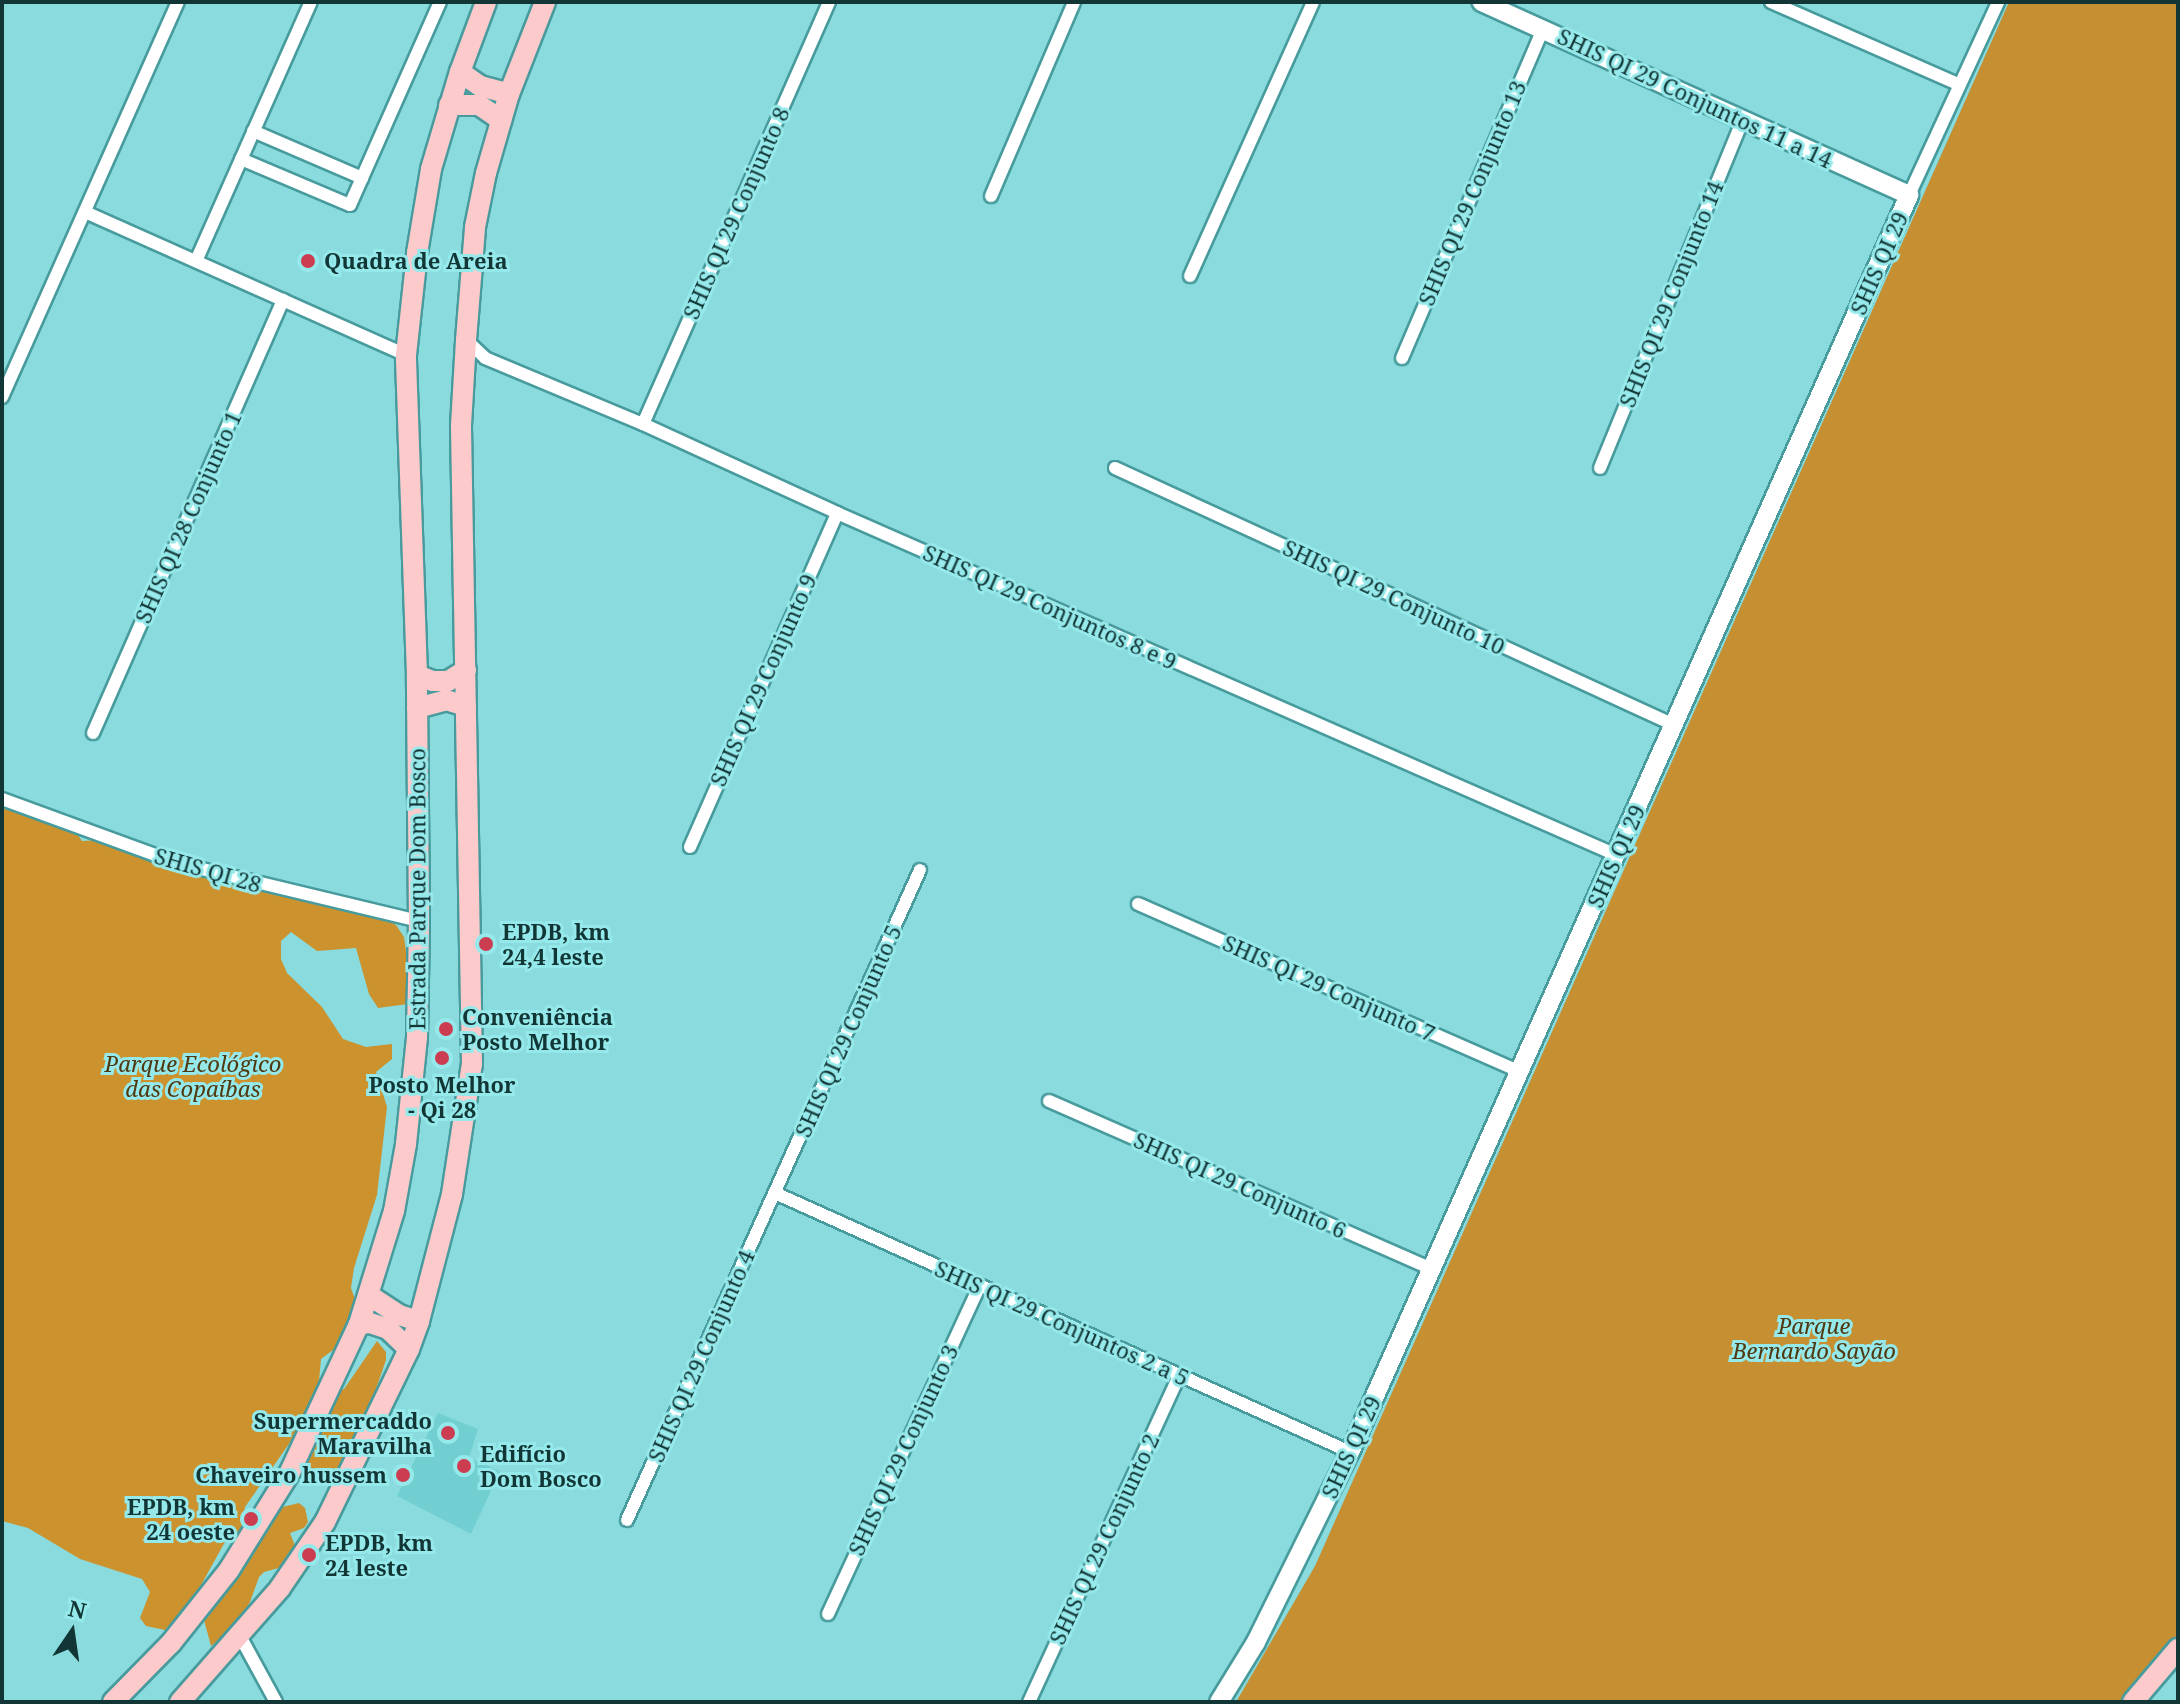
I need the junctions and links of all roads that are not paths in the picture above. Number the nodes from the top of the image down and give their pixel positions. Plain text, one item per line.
1 (178, 2) edge
2 (311, 2) edge
3 (440, 2) edge
4 (486, 2) edge
5 (545, 2) edge
6 (829, 2) edge
7 (1074, 2) edge
8 (1313, 2) edge
9 (1482, 2) edge
10 (1771, 2) edge
11 (1998, 2) edge
12 (1543, 29) junction
13 (460, 72) junction
14 (1958, 84) junction
15 (509, 94) junction
16 (449, 105) junction
17 (501, 120) junction
18 (1743, 120) junction
19 (253, 131) junction
20 (241, 159) junction
21 (362, 178) junction
22 (1909, 195) junction
23 (991, 196) dead end
24 (85, 212) junction
25 (196, 261) junction
26 (1190, 276) dead end
27 (283, 300) junction
28 (466, 340) junction
29 (406, 355) junction
30 (485, 358) junction
31 (1402, 358) dead end
32 (464, 364) junction
33 (2, 397) edge
34 (643, 424) junction
35 (1115, 468) dead end
36 (1600, 468) dead end
37 (837, 513) junction
38 (466, 670) junction
39 (417, 675) junction
40 (466, 706) junction
41 (417, 708) junction
42 (1674, 725) junction
43 (93, 733) dead end
44 (2, 799) edge
45 (690, 847) dead end
46 (1616, 855) junction
47 (920, 870) dead end
48 (1138, 904) dead end
49 (419, 921) junction
50 (1519, 1071) junction
51 (1049, 1101) dead end
52 (775, 1193) junction
53 (1431, 1269) junction
54 (979, 1287) junction
55 (370, 1296) junction
56 (419, 1321) junction
57 (359, 1324) junction
58 (409, 1349) junction
59 (1179, 1376) junction
60 (1350, 1452) junction
61 (627, 1520) dead end
62 (828, 1614) dead end
63 (241, 1638) junction
64 (2178, 1649) edge
65 (113, 1702) edge
66 (180, 1702) edge
67 (276, 1702) edge
68 (1029, 1702) edge
69 (1219, 1702) edge
70 (2133, 1702) edge

1 - 24 street
2 - 19 street
3 - 21 street
4 - 13 main road, Estrada Parque Dom Bosco
5 - 15 main road
6 - 34 street, SHIS QI 29 Conjunto 8
7 - 23 street
8 - 26 street
9 - 12 street, SHIS QI 29 Conjuntos 11 a 14
10 - 14 street
11 - 14 street, SHIS QI 29
12 - 18 street, SHIS QI 29 Conjuntos 11 a 14
12 - 31 street, SHIS QI 29 Conjunto 13
13 - 15 main road
13 - 16 main road, Estrada Parque Dom Bosco
14 - 22 street, SHIS QI 29
15 - 17 main road
16 - 17 main road
16 - 29 main road, Estrada Parque Dom Bosco
17 - 28 main road
18 - 22 street, SHIS QI 29 Conjuntos 11 a 14
18 - 36 street, SHIS QI 29 Conjunto 14
19 - 20 street
19 - 21 street
20 - 21 street
20 - 25 street
22 - 42 street, SHIS QI 29
24 - 25 street
24 - 33 street
25 - 27 street
27 - 29 street
27 - 43 street, SHIS QI 28 Conjunto 1
28 - 30 street, SHIS QI 29 Conjuntos 8 e 9
28 - 32 main road
29 - 39 main road, Estrada Parque Dom Bosco
30 - 32 street
30 - 34 street, SHIS QI 29 Conjuntos 8 e 9
32 - 38 main road
34 - 37 street, SHIS QI 29 Conjuntos 8 e 9
35 - 42 street, SHIS QI 29 Conjunto 10
37 - 45 street, SHIS QI 29 Conjunto 9
37 - 46 street, SHIS QI 29 Conjuntos 8 e 9
38 - 39 main road
38 - 40 main road
39 - 41 main road, Estrada Parque Dom Bosco
40 - 41 main road
40 - 56 main road
41 - 49 main road, Estrada Parque Dom Bosco
42 - 46 street, SHIS QI 29
44 - 49 street, SHIS QI 28
46 - 50 street, SHIS QI 29
47 - 52 street, SHIS QI 29 Conjunto 5
48 - 50 street, SHIS QI 29 Conjunto 7
49 - 55 main road, Estrada Parque Dom Bosco
50 - 53 street, SHIS QI 29
51 - 53 street, SHIS QI 29 Conjunto 6
52 - 54 street, SHIS QI 29 Conjuntos 2 a 5
52 - 61 street, SHIS QI 29 Conjunto 4
53 - 60 street, SHIS QI 29
54 - 59 street, SHIS QI 29 Conjuntos 2 a 5
54 - 62 street, SHIS QI 29 Conjunto 3
55 - 56 main road
55 - 57 main road, Estrada Parque Dom Bosco
56 - 58 main road
57 - 58 main road
57 - 65 main road, Estrada Parque Dom Bosco
58 - 63 main road
59 - 60 street, SHIS QI 29 Conjuntos 2 a 5
59 - 68 street, SHIS QI 29 Conjunto 2
60 - 69 street, SHIS QI 29
63 - 66 main road
63 - 67 street
64 - 70 main road

